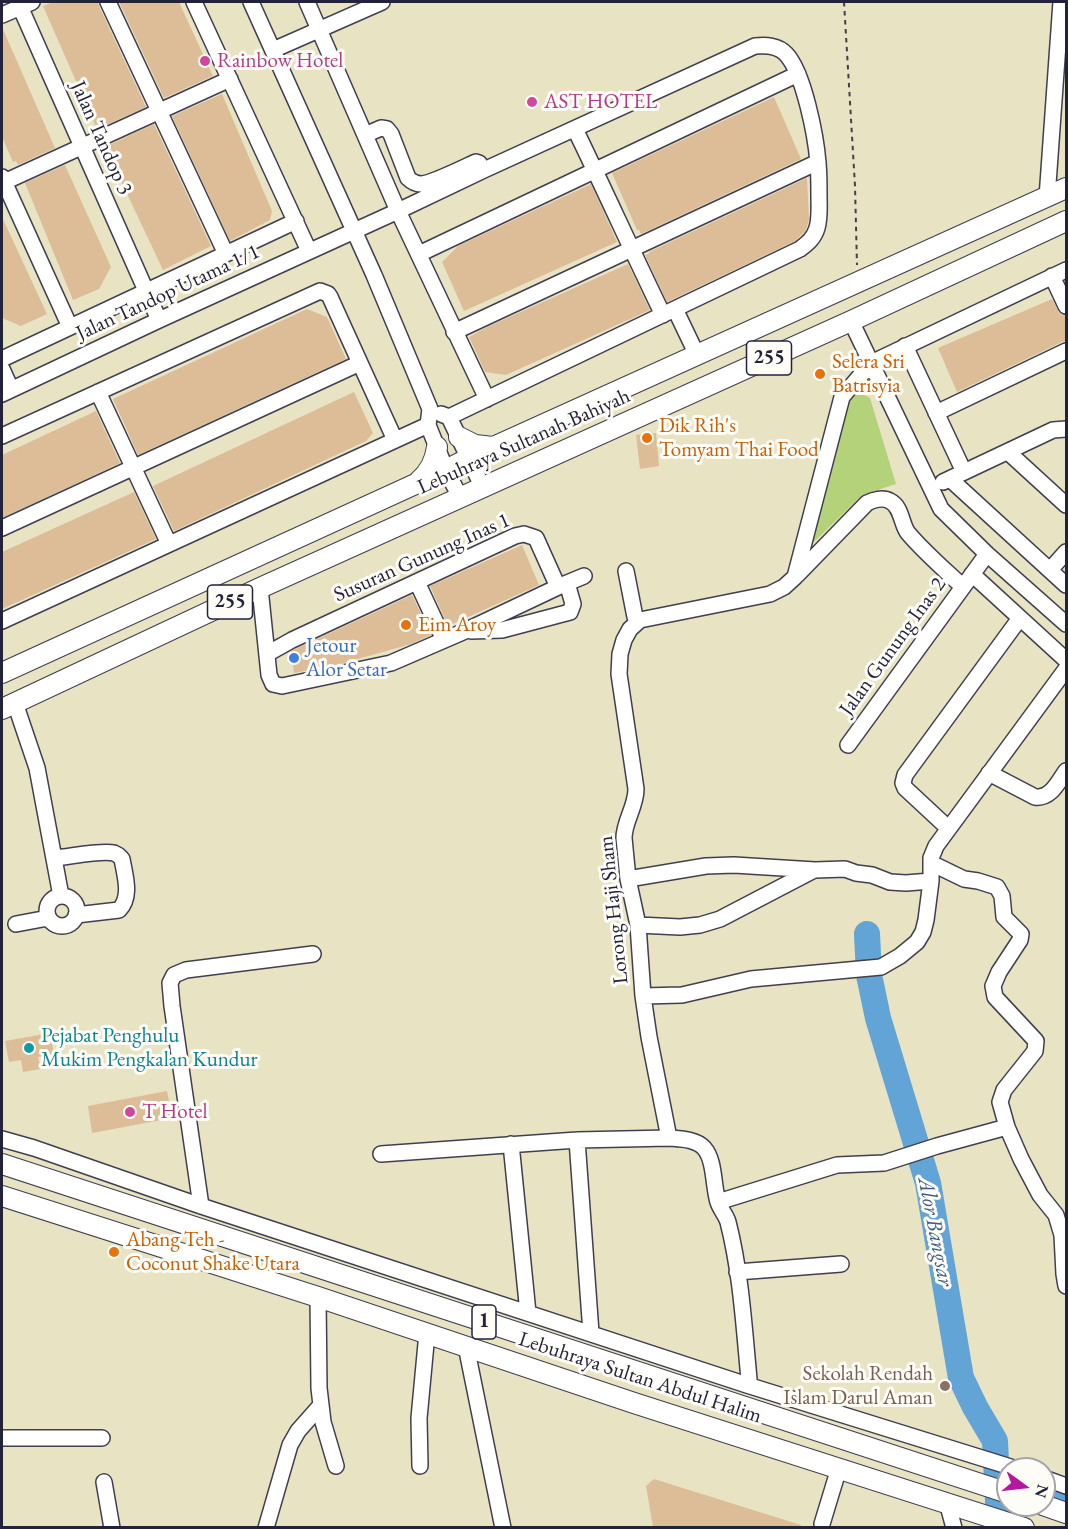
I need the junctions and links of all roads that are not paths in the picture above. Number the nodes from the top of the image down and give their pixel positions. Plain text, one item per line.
1 (108, 2) edge
2 (194, 2) edge
3 (251, 2) edge
4 (307, 2) edge
5 (382, 2) edge
6 (1061, 2) edge
7 (23, 3) edge
8 (2, 15) edge
9 (320, 29) junction
10 (273, 50) junction
11 (798, 74) junction
12 (230, 79) junction
13 (159, 111) junction
14 (575, 129) junction
15 (365, 135) junction
16 (82, 146) junction
17 (818, 162) junction
18 (484, 170) junction
19 (595, 170) junction
20 (2, 180) edge
21 (1066, 188) edge
22 (1047, 198) junction
23 (398, 212) junction
24 (296, 221) junction
25 (1062, 227) edge
26 (354, 232) junction
27 (631, 250) junction
28 (309, 251) junction
29 (226, 254) junction
30 (419, 254) junction
31 (1059, 273) edge
32 (146, 291) junction
33 (1066, 306) edge
34 (669, 312) junction
35 (159, 320) junction
36 (851, 321) junction
37 (70, 327) junction
38 (454, 332) junction
39 (905, 346) junction
40 (1066, 351) edge
41 (697, 355) junction
42 (2, 359) edge
43 (360, 363) junction
44 (871, 363) junction
45 (2, 369) edge
46 (6, 392) edge
47 (98, 392) junction
48 (487, 399) junction
49 (430, 409) junction
50 (936, 413) junction
51 (449, 417) junction
52 (428, 425) junction
53 (1066, 429) edge
54 (2, 436) edge
55 (459, 437) junction
56 (395, 440) junction
57 (437, 447) junction
58 (493, 447) junction
59 (1008, 452) junction
60 (469, 458) junction
61 (133, 468) junction
62 (446, 470) junction
63 (964, 472) junction
64 (950, 479) junction
65 (415, 484) junction
66 (483, 488) junction
67 (931, 488) junction
68 (460, 497) junction
69 (1066, 505) edge
70 (2, 528) edge
71 (169, 544) junction
72 (1066, 552) edge
73 (987, 554) junction
74 (1050, 570) junction
75 (626, 571) dead end
76 (584, 576) dead end
77 (795, 577) junction
78 (967, 581) junction
79 (417, 582) junction
80 (562, 585) junction
81 (1066, 585) edge
82 (260, 588) junction
83 (1020, 618) junction
84 (2, 621) edge
85 (639, 621) junction
86 (1066, 624) edge
87 (465, 631) junction
88 (444, 640) junction
89 (267, 654) junction
90 (1066, 660) edge
91 (1066, 669) edge
92 (2, 673) edge
93 (8, 706) edge
94 (848, 745) dead end
95 (1066, 771) edge
96 (989, 773) junction
97 (948, 828) junction
98 (54, 858) junction
99 (931, 862) junction
100 (815, 870) junction
101 (628, 879) junction
102 (931, 881) junction
103 (61, 896) junction
104 (76, 915) junction
105 (48, 918) junction
106 (16, 924) dead end
107 (638, 925) junction
108 (313, 954) dead end
109 (643, 996) junction
110 (1007, 1128) junction
111 (669, 1138) junction
112 (2, 1139) edge
113 (577, 1140) junction
114 (511, 1144) junction
115 (381, 1154) dead end
116 (2, 1164) edge
117 (2, 1196) edge
118 (718, 1203) junction
119 (201, 1206) junction
120 (1061, 1214) edge
121 (841, 1264) dead end
122 (737, 1272) junction
123 (1066, 1286) edge
124 (318, 1297) junction
125 (528, 1313) junction
126 (427, 1333) junction
127 (591, 1333) junction
128 (466, 1346) junction
129 (747, 1385) junction
130 (321, 1405) junction
131 (2, 1438) edge
132 (102, 1438) dead end
133 (996, 1462) edge
134 (336, 1466) dead end
135 (420, 1466) dead end
136 (838, 1468) junction
137 (104, 1482) dead end
138 (996, 1489) edge
139 (953, 1504) junction
140 (824, 1525) edge
141 (112, 1527) edge
142 (266, 1527) edge
143 (503, 1527) edge
144 (954, 1527) edge
145 (1024, 1527) edge

1 - 13 street
2 - 12 street
3 - 10 street
4 - 9 street
5 - 9 street
6 - 22 street
7 - 8 street
7 - 16 street, Jalan Tandop 3
9 - 10 street
9 - 15 street
10 - 26 street
11 - 14 street, Jalan Tandop Utama 1/1
11 - 17 street
11 - 19 street
12 - 13 street
12 - 24 street
13 - 16 street
13 - 29 street
14 - 18 street, Jalan Tandop Utama 1/1
14 - 19 street
15 - 18 street
15 - 23 street
16 - 20 street
16 - 32 street, Jalan Tandop 3
17 - 27 street
17 - 34 street
18 - 23 street, Jalan Tandop Utama 1/1
19 - 27 street
19 - 30 street
20 - 37 street
21 - 22 main road, Lebuhraya Sultanah Bahiyah / 255
22 - 41 main road, Lebuhraya Sultanah Bahiyah / 255
23 - 26 street, Jalan Tandop Utama 1/1
23 - 30 street
24 - 28 street
24 - 29 street
25 - 36 main road, Lebuhraya Sultanah Bahiyah / 255
26 - 28 street, Jalan Tandop Utama 1/1
26 - 49 street
27 - 34 street
27 - 38 street
28 - 35 street, Jalan Tandop Utama 1/1
29 - 32 street
30 - 38 street
31 - 33 street
31 - 39 street
32 - 35 street, Jalan Tandop 3
32 - 37 street
34 - 41 street
34 - 48 street
35 - 46 street, Jalan Tandop Utama 1/1
36 - 44 street
36 - 66 main road, Lebuhraya Sultanah Bahiyah / 255
37 - 42 street
38 - 48 street
39 - 44 street
39 - 50 street
40 - 50 street
41 - 58 main road, Lebuhraya Sultanah Bahiyah / 255
43 - 47 street
43 - 56 street
43 - 61 street
44 - 67 street
44 - 77 street
45 - 46 street
47 - 54 street
47 - 61 street
48 - 51 street
49 - 51 street
49 - 52 street
50 - 63 street
51 - 55 street
52 - 56 street
52 - 57 street
53 - 59 street
55 - 58 main road
55 - 60 street
56 - 71 street
57 - 62 street
57 - 65 main road
58 - 60 main road, Lebuhraya Sultanah Bahiyah / 255
59 - 63 street
59 - 69 street
60 - 62 main road, Lebuhraya Sultanah Bahiyah / 255
60 - 66 street
61 - 70 street
61 - 71 street
62 - 65 main road, Lebuhraya Sultanah Bahiyah / 255
62 - 68 street
63 - 64 street
64 - 67 street
64 - 74 street
65 - 92 main road, Lebuhraya Sultanah Bahiyah / 255
66 - 68 main road, Lebuhraya Sultanah Bahiyah / 255
67 - 73 street
68 - 82 main road, Lebuhraya Sultanah Bahiyah / 255
71 - 84 street
72 - 74 street
73 - 78 street, Jalan Gunung Inas 2
73 - 86 street
74 - 81 street
75 - 85 street
76 - 80 street
77 - 78 street
77 - 85 street
78 - 83 street
78 - 94 street, Jalan Gunung Inas 2
79 - 80 street, Susuran Gunung Inas 1
79 - 88 street
79 - 89 street, Susuran Gunung Inas 1
80 - 87 street
80 - 87 street, Susuran Gunung Inas 1
82 - 89 street
82 - 93 main road, Lebuhraya Sultanah Bahiyah / 255
83 - 90 street
83 - 97 street
85 - 101 street, Lorong Haji Sham
87 - 88 street
88 - 89 street
91 - 96 street
93 - 98 street
95 - 96 street
96 - 97 street
97 - 99 street
98 - 103 street
98 - 104 street
99 - 102 street
99 - 110 street
100 - 101 street
100 - 102 street
100 - 107 street
101 - 107 street, Lorong Haji Sham
102 - 109 street
103 - 104 street
103 - 105 street
104 - 105 street
105 - 106 street
107 - 109 street, Lorong Haji Sham
108 - 119 street
109 - 111 street, Lorong Haji Sham
110 - 118 street
110 - 120 street
111 - 113 street
111 - 118 street
112 - 119 street
113 - 114 street
113 - 127 street
114 - 115 street
114 - 125 street
116 - 138 main road, Lebuhraya Sultan Abdul Halim / 1
117 - 124 main road, Lebuhraya Sultan Abdul Halim / 1
118 - 122 street
119 - 125 street
120 - 123 street
121 - 122 street
122 - 129 street
124 - 126 main road, Lebuhraya Sultan Abdul Halim / 1
124 - 130 street
125 - 127 street
126 - 128 main road, Lebuhraya Sultan Abdul Halim / 1
126 - 135 street
127 - 129 street
128 - 136 main road, Lebuhraya Sultan Abdul Halim / 1
128 - 143 street
129 - 133 street
130 - 134 street
130 - 142 street
131 - 132 street
136 - 139 main road, Lebuhraya Sultan Abdul Halim / 1
136 - 140 street
137 - 141 street
139 - 144 street
139 - 145 main road, Lebuhraya Sultan Abdul Halim / 1

